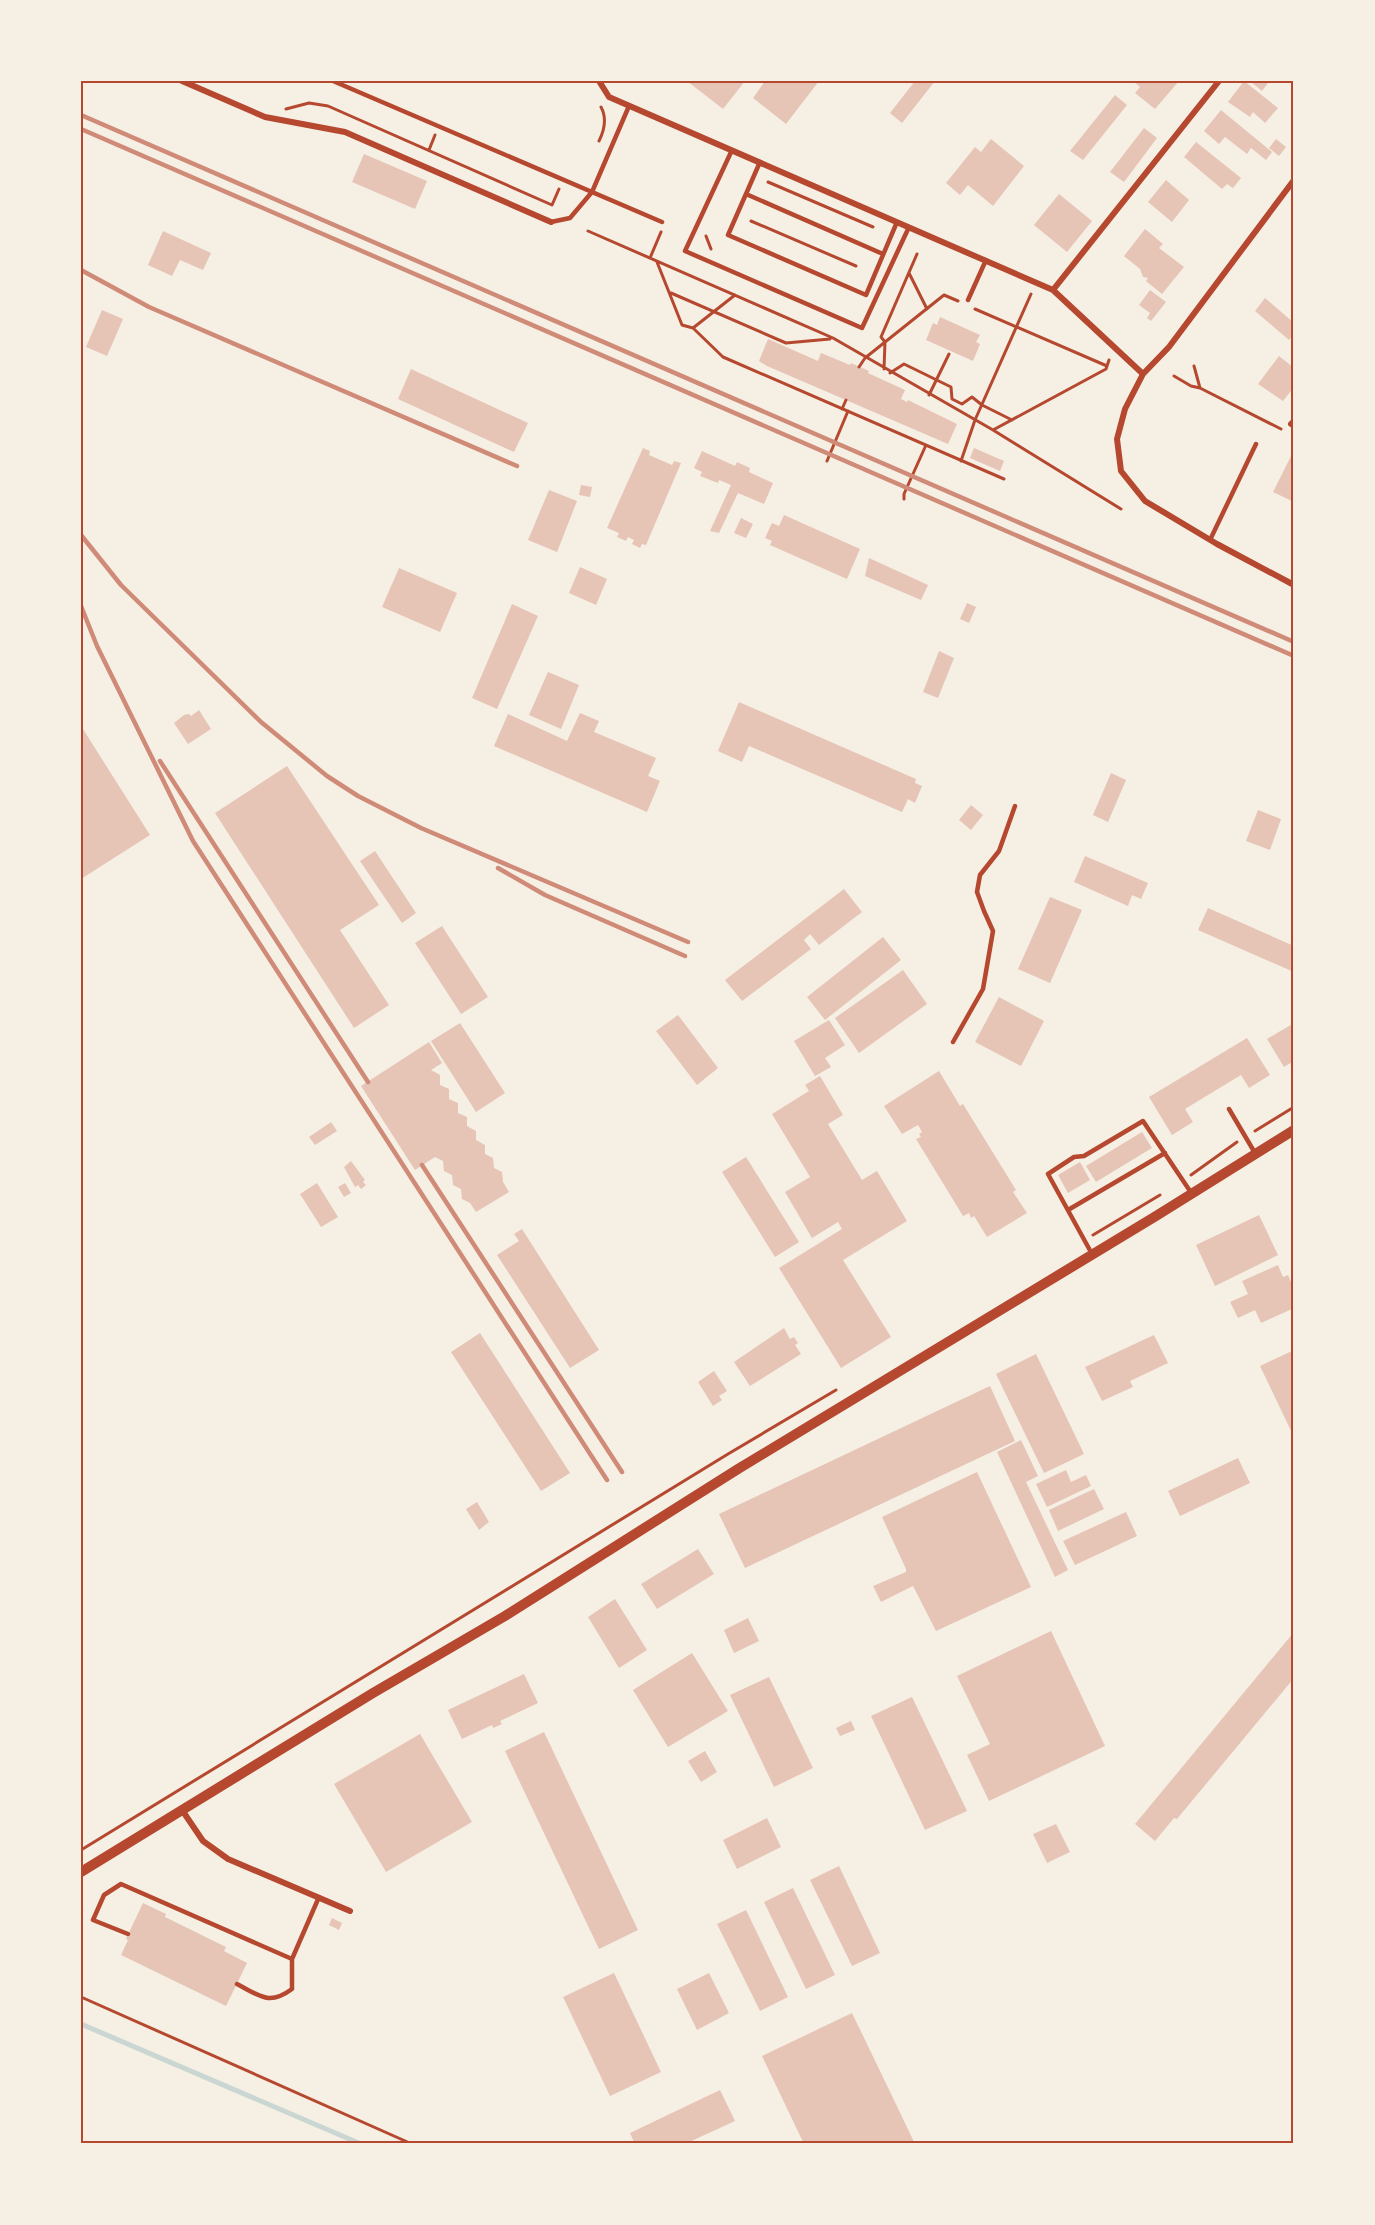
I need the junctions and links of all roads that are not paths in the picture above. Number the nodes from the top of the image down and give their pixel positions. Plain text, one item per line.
1 (182, 81) edge
2 (333, 81) edge
3 (599, 81) edge
4 (1219, 81) edge
5 (629, 106) junction
6 (732, 150) junction
7 (760, 162) junction
8 (1294, 180) edge
9 (591, 192) junction
10 (746, 194) junction
11 (550, 222) joint
12 (897, 222) junction
13 (662, 225) road end
14 (909, 227) junction
15 (884, 254) junction
16 (986, 260) junction
17 (1053, 290) junction
18 (967, 302) road end
19 (1143, 374) junction
20 (1256, 444) dead end
21 (1210, 540) junction
22 (1294, 585) edge
23 (1015, 806) dead end
24 (953, 1042) dead end
25 (1229, 1109) dead end
26 (1294, 1130) edge
27 (1255, 1153) junction
28 (1164, 1154) junction
29 (1192, 1194) junction
30 (1068, 1210) junction
31 (1093, 1255) junction
32 (182, 1810) junction
33 (81, 1872) edge
34 (319, 1897) junction
35 (350, 1911) dead end
36 (128, 1934) dead end
37 (292, 1959) junction
38 (237, 1984) dead end

1 - 11 street
2 - 9 lane
3 - 5 street
4 - 17 street
5 - 6 street
5 - 9 lane
6 - 7 street
6 - 14 lane
7 - 10 lane
7 - 12 street
8 - 19 street
9 - 11 lane
9 - 13 lane
10 - 15 lane
10 - 15 lane
12 - 14 street
12 - 15 lane
14 - 16 street
16 - 17 street
16 - 18 lane
17 - 19 street
19 - 21 street
20 - 21 lane
21 - 22 street
23 - 24 lane
25 - 27 lane
26 - 27 street
27 - 29 street
28 - 29 lane
28 - 30 lane
28 - 30 lane
29 - 31 street
30 - 31 lane
31 - 32 street
32 - 33 street
32 - 34 street
34 - 35 street
34 - 37 lane
36 - 37 lane
37 - 38 lane

